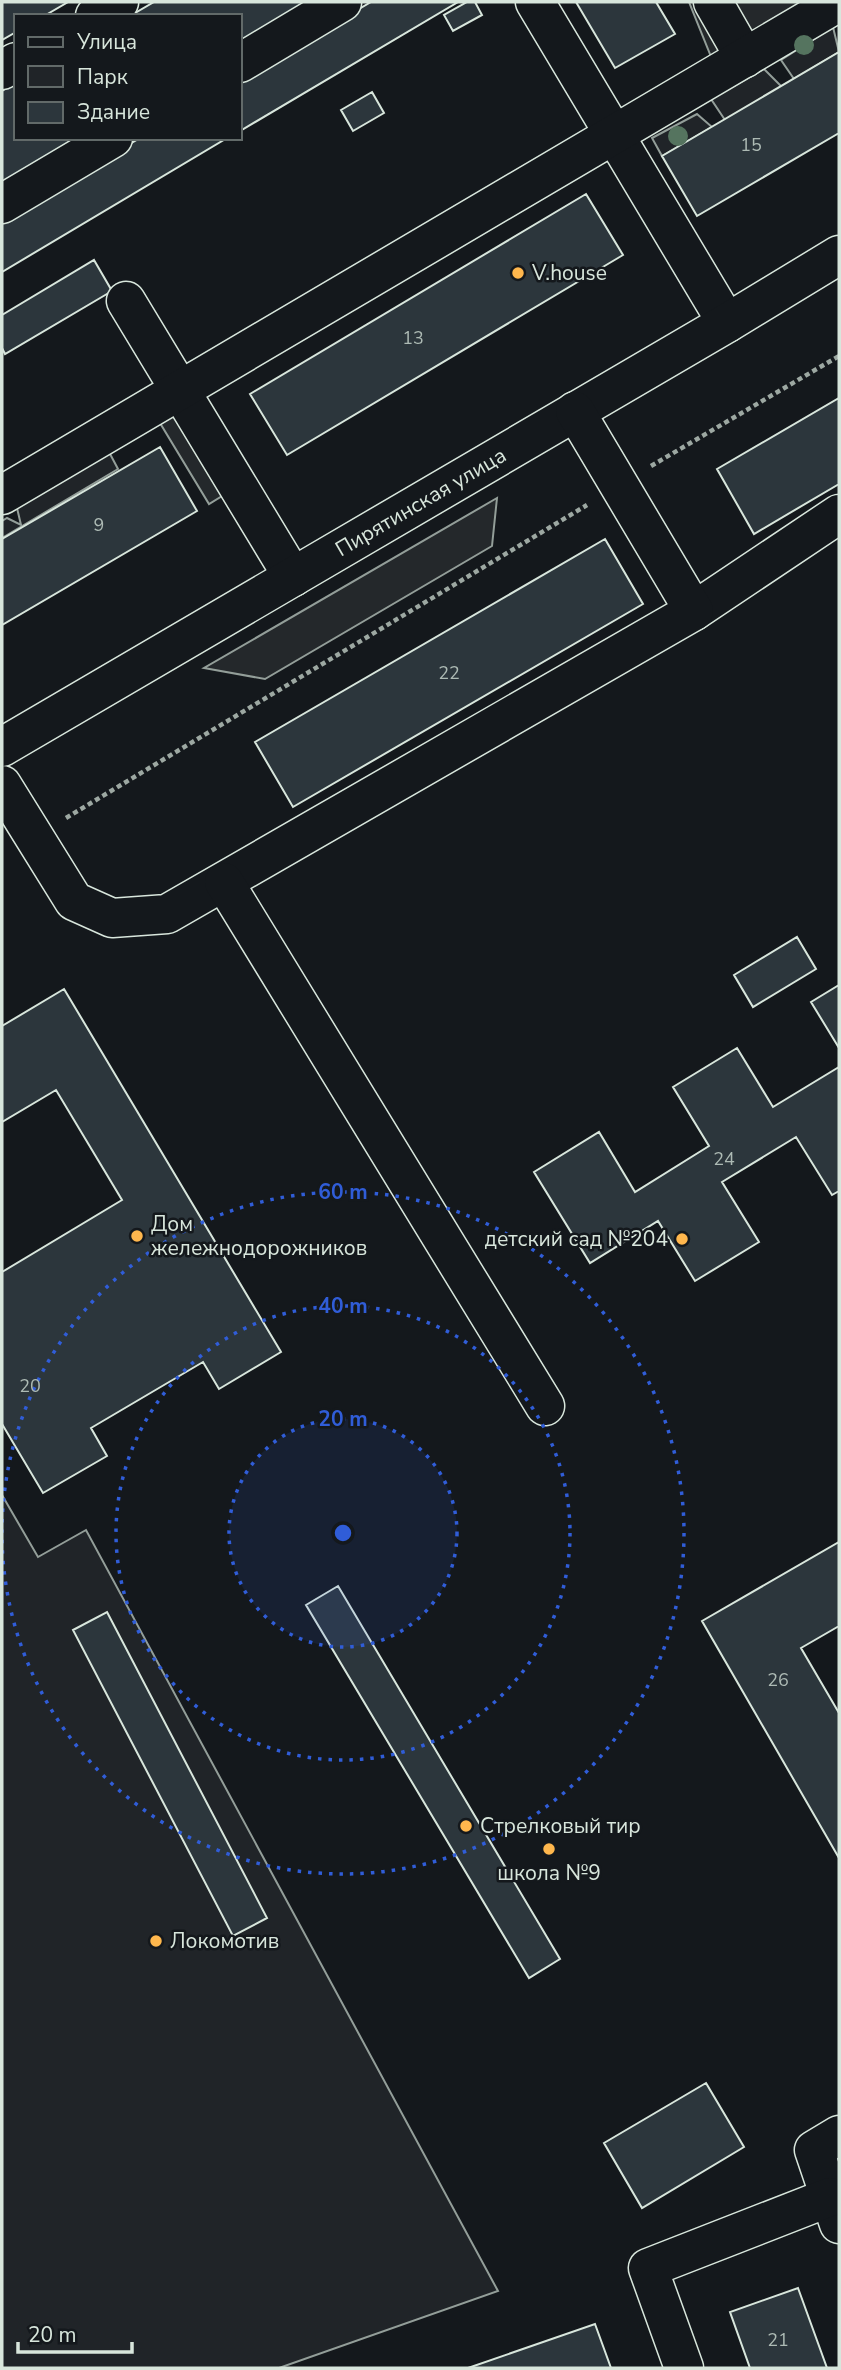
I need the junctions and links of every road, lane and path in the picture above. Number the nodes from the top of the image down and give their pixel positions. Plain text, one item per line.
1 (119, 2) edge
2 (342, 2) edge
3 (535, 2) edge
4 (713, 2) edge
5 (839, 2) edge
6 (98, 14) edge
7 (746, 58) junction
8 (242, 62) edge
9 (614, 135) junction
10 (110, 140) edge
11 (2, 204) edge
12 (839, 255) edge
13 (126, 301) dead end
14 (727, 323) junction
15 (839, 356) edge
16 (181, 391) junction
17 (575, 411) junction
18 (619, 485) junction
19 (2, 495) edge
20 (839, 514) edge
21 (293, 577) junction
22 (694, 611) junction
23 (2, 747) edge
24 (2, 785) edge
25 (34, 837) junction
26 (224, 882) junction
27 (545, 1406) dead end
28 (839, 2135) edge
29 (835, 2211) edge
30 (684, 2368) edge

1 - 6 street
2 - 8 street
3 - 9 street
4 - 7 street
5 - 7 street
7 - 9 street
9 - 14 street
9 - 16 street
10 - 11 street
12 - 14 street, Пирятинская улица
13 - 16 street
14 - 17 street, Пирятинская улица
15 - 18 path
16 - 19 street
16 - 21 street
17 - 18 street
17 - 21 street, Пирятинская улица
18 - 22 street
18 - 25 path
20 - 22 street
21 - 23 street, Пирятинская улица
22 - 26 street
24 - 25 street
25 - 26 street
26 - 27 street
28 - 29 street
29 - 30 street

